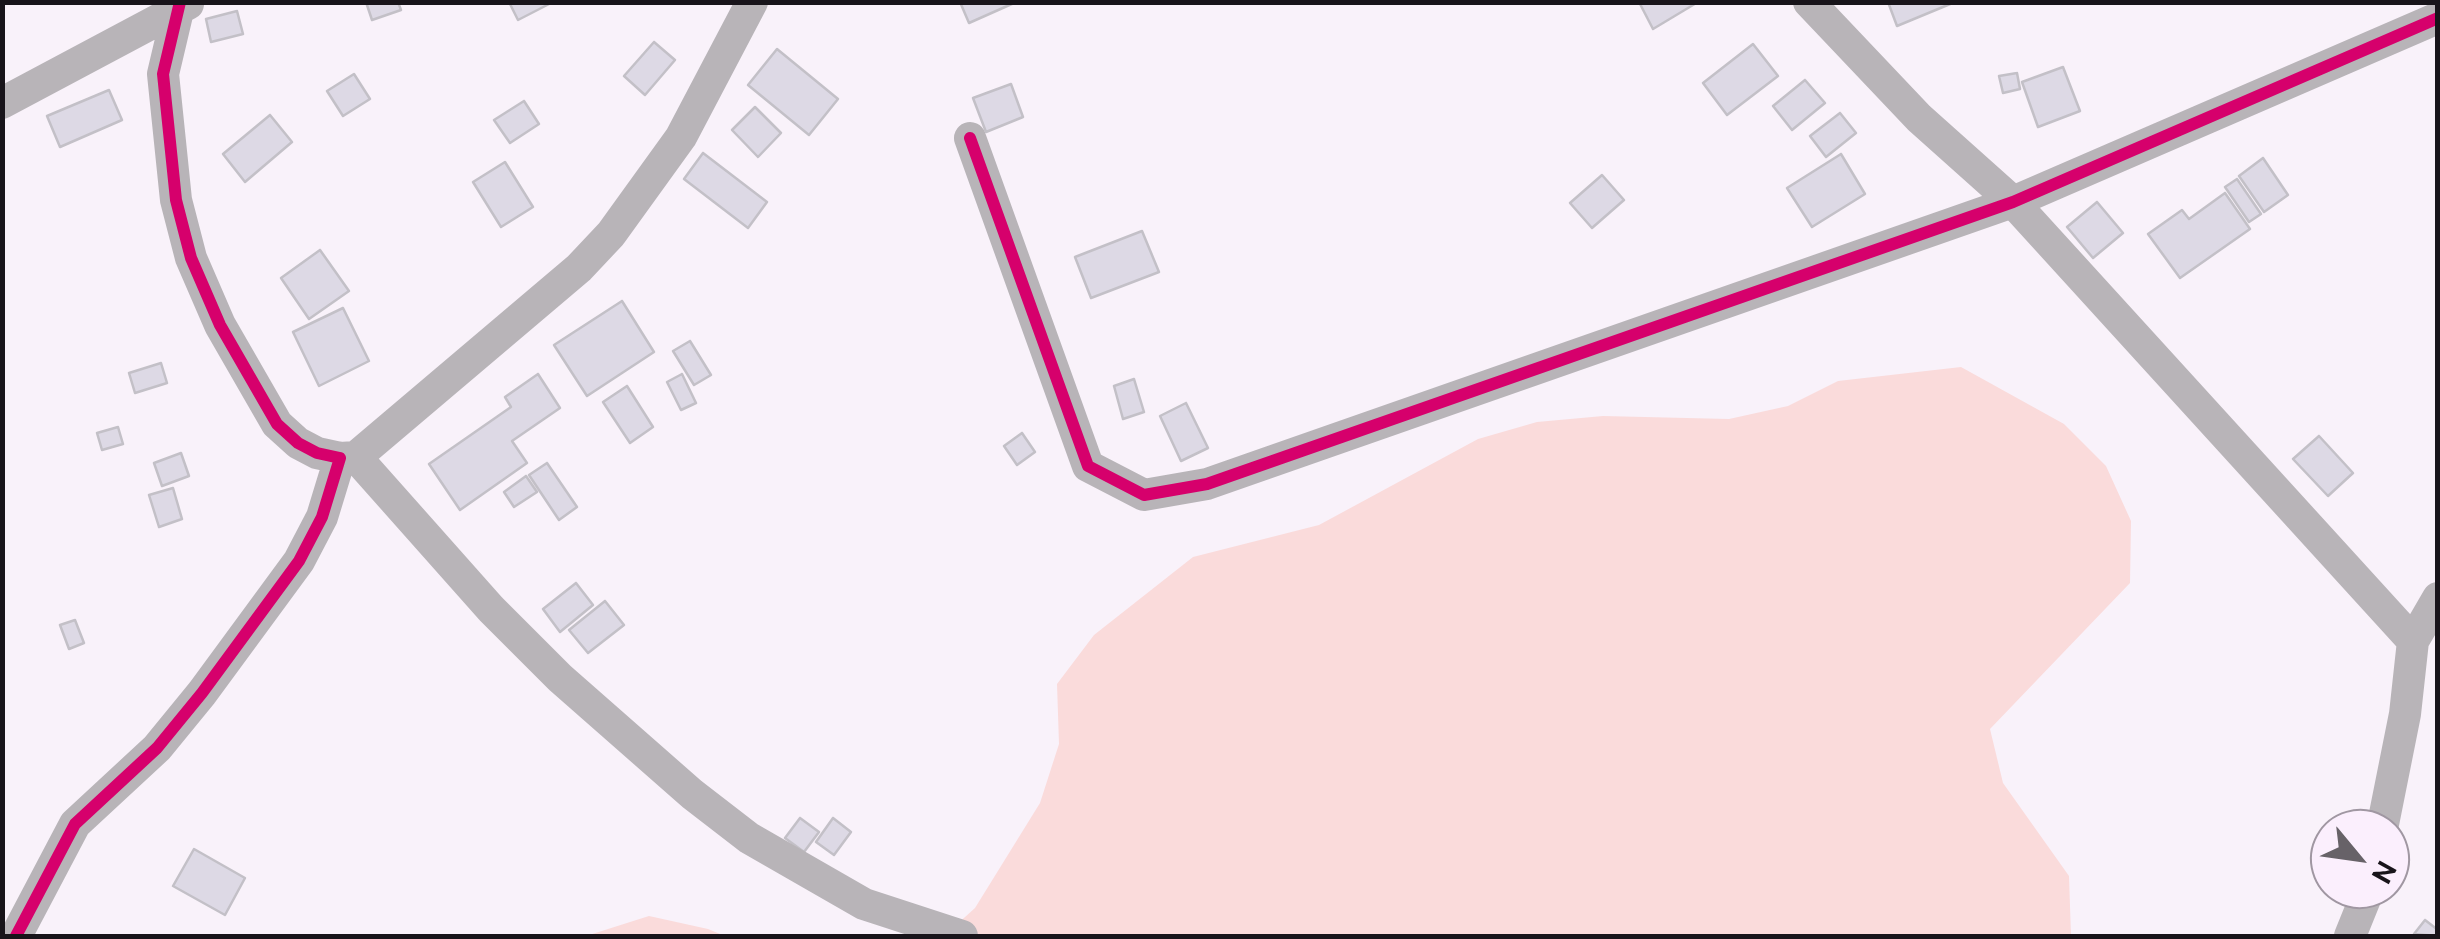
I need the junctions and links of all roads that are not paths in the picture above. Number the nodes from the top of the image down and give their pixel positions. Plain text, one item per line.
1 (752, 2) edge
2 (1809, 2) edge
3 (183, 5) edge
4 (2438, 18) edge
5 (2, 103) edge
6 (970, 138) dead end
7 (2013, 202) junction
8 (348, 458) junction
9 (2438, 598) edge
10 (2412, 642) junction
11 (2386, 809) edge
12 (2361, 909) edge
13 (16, 936) edge
14 (962, 936) edge
15 (2350, 936) edge

1 - 8 street
2 - 7 street
3 - 5 street
3 - 8 street
4 - 7 street
6 - 7 street
7 - 10 street
8 - 13 street
8 - 14 street
9 - 10 street
10 - 11 street
12 - 15 street

